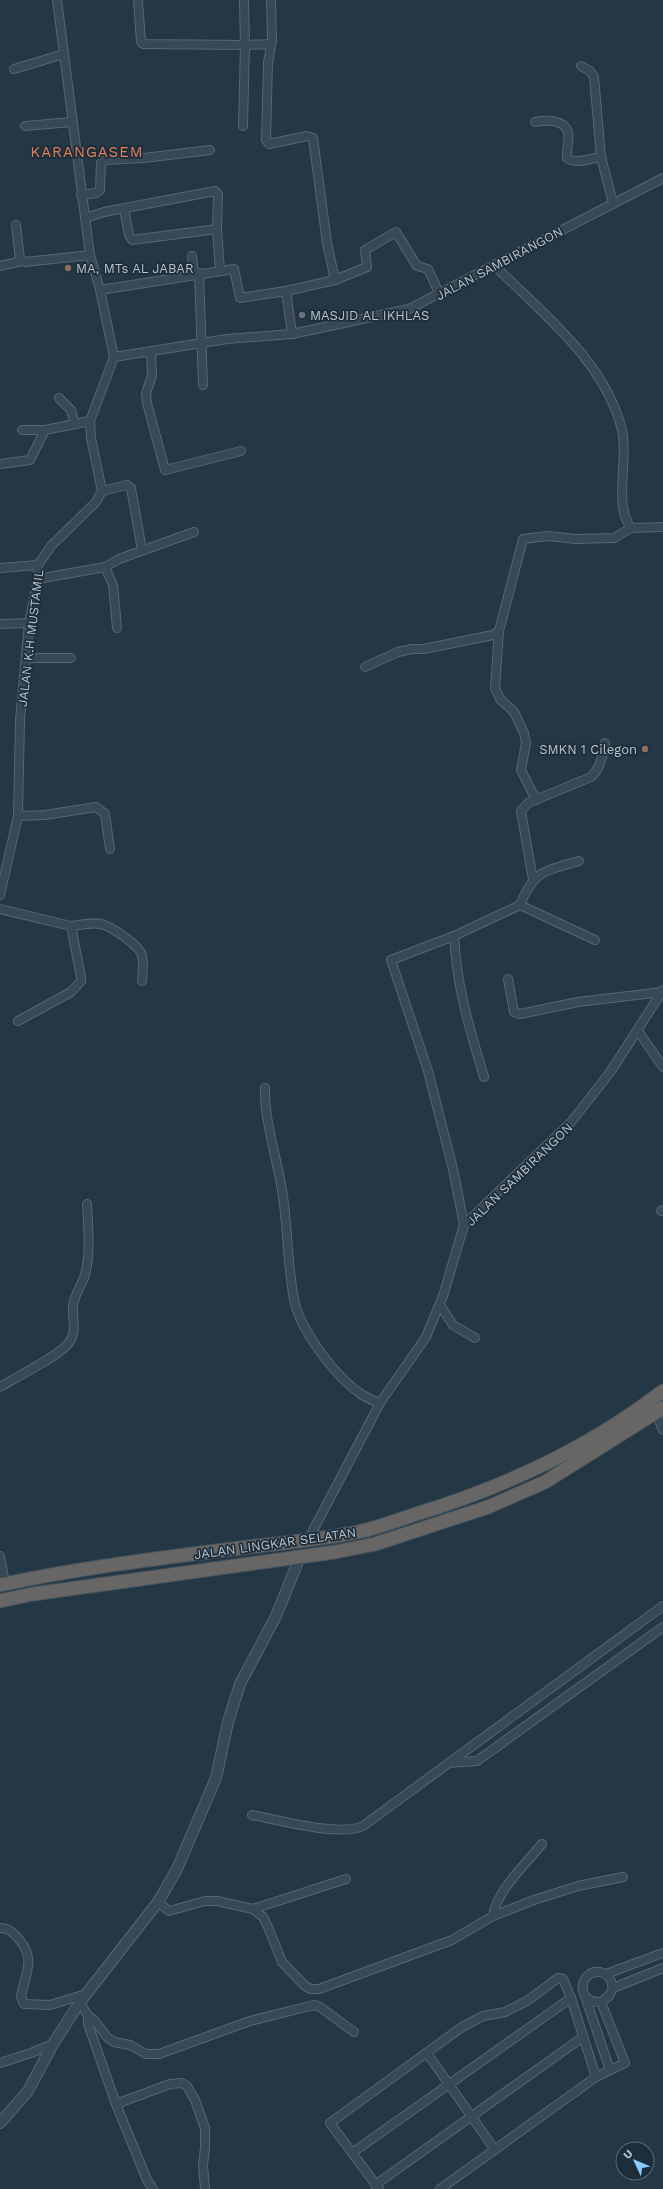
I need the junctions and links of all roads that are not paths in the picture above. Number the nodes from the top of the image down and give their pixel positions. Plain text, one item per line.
1 (57, 0) edge
2 (138, 0) edge
3 (244, 0) edge
4 (271, 0) edge
5 (271, 44) junction
6 (245, 45) junction
7 (64, 54) junction
8 (581, 66) dead end
9 (14, 69) dead end
10 (72, 122) junction
11 (535, 122) dead end
12 (25, 126) dead end
13 (243, 126) dead end
14 (210, 150) dead end
15 (601, 156) junction
16 (663, 178) edge
17 (81, 195) junction
18 (613, 204) junction
19 (124, 209) junction
20 (84, 218) junction
21 (16, 225) dead end
22 (217, 229) junction
23 (90, 254) junction
24 (192, 256) dead end
25 (22, 261) junction
26 (494, 265) junction
27 (0, 266) edge
28 (220, 270) junction
29 (197, 273) junction
30 (335, 280) junction
31 (100, 290) junction
32 (286, 291) junction
33 (440, 295) junction
34 (292, 334) junction
35 (201, 343) junction
36 (151, 351) junction
37 (114, 357) junction
38 (203, 385) dead end
39 (59, 398) dead end
40 (90, 421) junction
41 (74, 424) junction
42 (22, 430) dead end
43 (44, 430) junction
44 (241, 451) dead end
45 (0, 464) edge
46 (102, 491) junction
47 (663, 527) edge
48 (631, 528) junction
49 (194, 532) dead end
50 (142, 550) junction
51 (38, 564) junction
52 (105, 567) junction
53 (0, 568) edge
54 (38, 579) junction
55 (29, 623) junction
56 (0, 624) edge
57 (117, 628) dead end
58 (499, 631) junction
59 (26, 658) junction
60 (71, 658) dead end
61 (365, 667) dead end
62 (605, 744) dead end
63 (536, 800) junction
64 (18, 816) junction
65 (110, 850) dead end
66 (579, 862) dead end
67 (533, 880) junction
68 (0, 895) edge
69 (520, 905) junction
70 (0, 909) edge
71 (70, 926) junction
72 (454, 936) junction
73 (595, 940) dead end
74 (508, 979) dead end
75 (142, 981) dead end
76 (662, 991) edge
77 (18, 1021) dead end
78 (638, 1031) junction
79 (663, 1067) edge
80 (484, 1076) dead end
81 (265, 1088) dead end
82 (88, 1204) dead end
83 (464, 1225) junction
84 (440, 1305) junction
85 (475, 1338) dead end
86 (0, 1387) edge
87 (663, 1391) edge
88 (380, 1403) junction
89 (659, 1411) edge
90 (663, 1430) edge
91 (567, 1453) junction
92 (575, 1465) junction
93 (308, 1540) junction
94 (203, 1553) junction
95 (0, 1556) edge
96 (300, 1557) junction
97 (204, 1571) junction
98 (2, 1584) edge
99 (0, 1601) edge
100 (663, 1606) edge
101 (663, 1627) edge
102 (448, 1763) junction
103 (252, 1815) dead end
104 (542, 1844) dead end
105 (623, 1877) dead end
106 (346, 1879) dead end
107 (158, 1902) junction
108 (253, 1909) junction
109 (493, 1916) junction
110 (0, 1928) edge
111 (663, 1953) edge
112 (663, 1968) edge
113 (606, 1974) junction
114 (612, 1988) junction
115 (584, 1995) junction
116 (83, 1998) junction
117 (571, 1998) junction
118 (601, 2002) junction
119 (88, 2016) junction
120 (354, 2032) dead end
121 (583, 2037) junction
122 (53, 2044) junction
123 (427, 2053) junction
124 (0, 2063) edge
125 (610, 2070) junction
126 (596, 2077) junction
127 (449, 2085) junction
128 (116, 2104) junction
129 (472, 2117) junction
130 (0, 2123) edge
131 (495, 2150) junction
132 (352, 2153) junction
133 (377, 2187) edge
134 (153, 2189) edge
135 (205, 2189) edge
136 (440, 2189) edge

1 - 7 street
2 - 6 street
3 - 6 street
4 - 5 street
5 - 6 street
5 - 30 street
6 - 13 street
7 - 9 street
7 - 10 street
8 - 15 street
10 - 12 street
10 - 17 street
11 - 15 street
14 - 17 street
15 - 18 street
16 - 18 street, JALAN SAMBIRANGON
17 - 20 street
18 - 26 street, JALAN SAMBIRANGON
19 - 20 street
19 - 22 street
19 - 22 street
20 - 23 street
21 - 25 street
22 - 28 street
23 - 25 street
23 - 31 street
24 - 29 street
25 - 27 street
26 - 33 street, JALAN SAMBIRANGON
26 - 48 street
28 - 29 street
28 - 32 street
29 - 31 street
29 - 35 street
30 - 32 street
30 - 33 street
31 - 37 street
32 - 34 street
33 - 34 street, JALAN SAMBIRANGON
34 - 35 street, JALAN SAMBIRANGON
35 - 36 street, JALAN SAMBIRANGON
35 - 38 street
36 - 37 street, JALAN SAMBIRANGON
36 - 44 street
37 - 40 street
39 - 41 street
40 - 41 street
40 - 46 street
41 - 43 street
42 - 43 street
43 - 45 street
46 - 50 street
46 - 51 street, JALAN K.H MUSTAMIL
47 - 48 street
48 - 58 street
49 - 50 street
50 - 52 street
51 - 53 street
51 - 54 street, JALAN K.H MUSTAMIL
52 - 54 street
52 - 57 street
54 - 55 street, JALAN K.H MUSTAMIL
55 - 56 street
55 - 59 street, JALAN K.H MUSTAMIL
58 - 61 street
58 - 63 street
59 - 60 street
59 - 64 street, JALAN K.H MUSTAMIL
62 - 63 street
63 - 67 street
64 - 65 street
64 - 68 street, JALAN K.H MUSTAMIL
66 - 67 street
67 - 69 street
69 - 72 street
69 - 73 street
70 - 71 street
71 - 75 street
71 - 77 street
72 - 80 street
72 - 83 street
74 - 76 street
76 - 78 street, JALAN SAMBIRANGON
78 - 79 street
78 - 83 street, JALAN SAMBIRANGON
81 - 88 street
82 - 86 street
83 - 84 street, JALAN SAMBIRANGON
84 - 85 street
84 - 88 street, JALAN SAMBIRANGON
87 - 91 highway, JALAN LINGKAR SELATAN
88 - 93 street, JALAN SAMBIRANGON
89 - 90 street
89 - 92 highway, JALAN LINGKAR SELATAN
91 - 92 highway
91 - 93 highway, JALAN LINGKAR SELATAN
92 - 96 highway, JALAN LINGKAR SELATAN
93 - 94 highway, JALAN LINGKAR SELATAN
94 - 97 highway
94 - 98 highway, JALAN LINGKAR SELATAN
95 - 98 street
96 - 97 highway, JALAN LINGKAR SELATAN
96 - 107 street
97 - 99 highway, JALAN LINGKAR SELATAN
100 - 102 street
101 - 102 street
102 - 103 street
104 - 109 street
105 - 109 street
106 - 108 street
107 - 108 street
107 - 116 street
108 - 109 street
110 - 116 street
111 - 113 street
112 - 114 street
113 - 114 street
113 - 115 street
114 - 118 street
115 - 118 street
115 - 125 street
116 - 119 street
116 - 122 street
117 - 121 street
117 - 123 street
117 - 127 street
118 - 125 street
119 - 120 street
119 - 128 street
121 - 126 street
121 - 129 street
122 - 124 street
122 - 130 street
123 - 127 street
123 - 132 street
125 - 126 street
126 - 131 street
127 - 129 street
127 - 132 street
128 - 134 street
128 - 135 street
129 - 131 street
129 - 133 street
131 - 136 street
132 - 133 street

